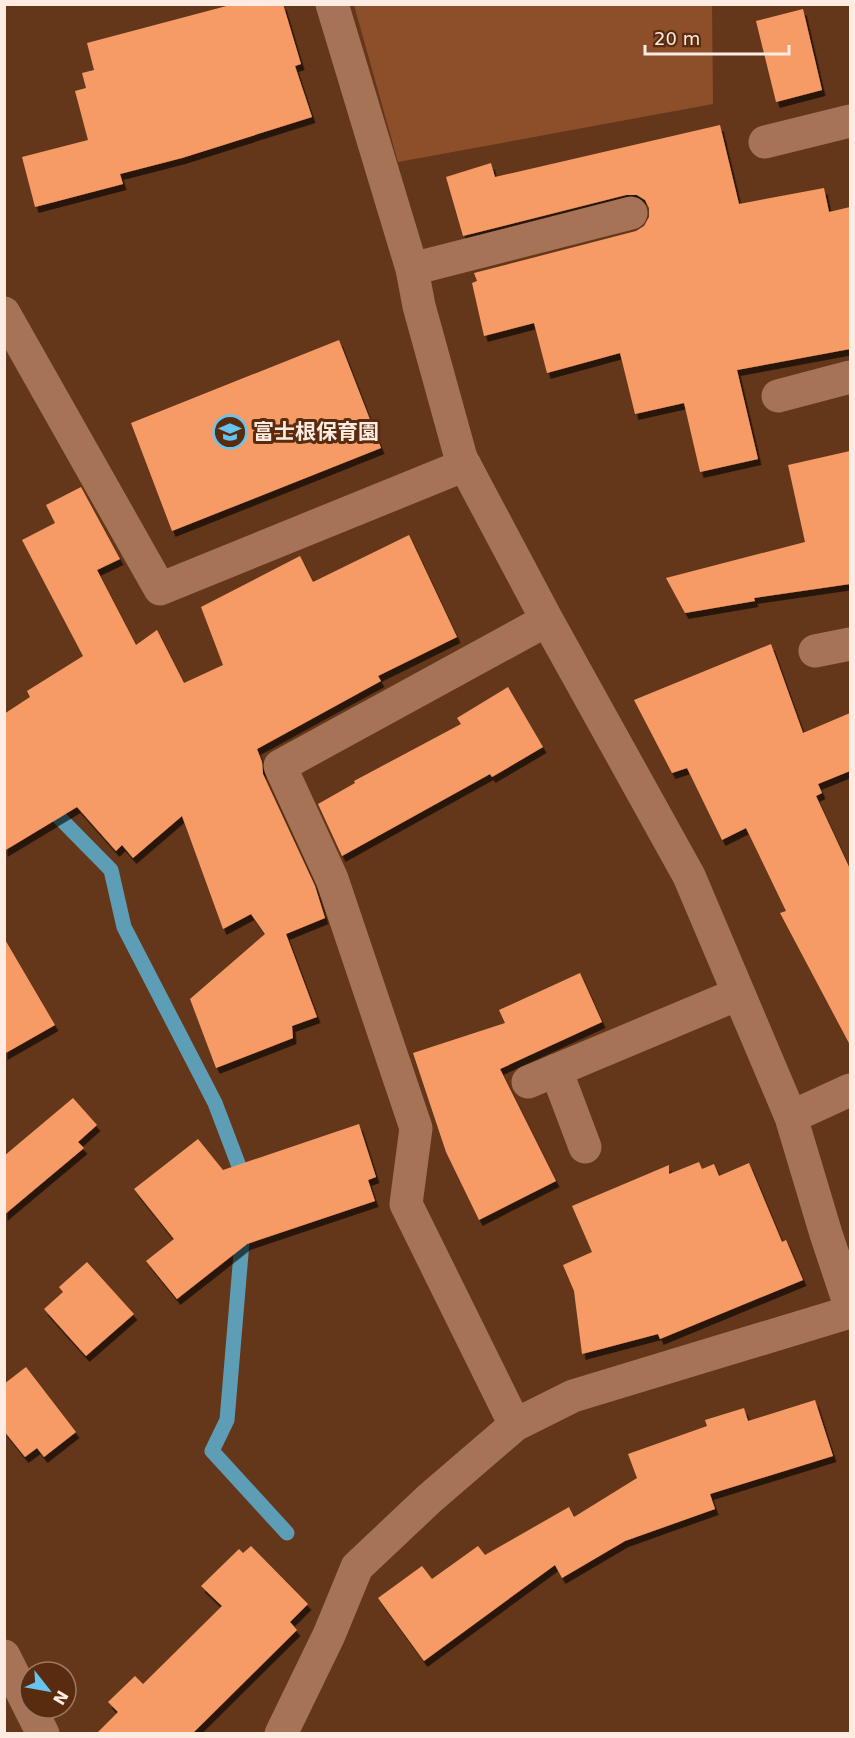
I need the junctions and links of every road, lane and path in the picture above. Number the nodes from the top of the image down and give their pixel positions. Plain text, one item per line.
1 (332, 4) edge
2 (850, 121) edge
3 (765, 142) dead end
4 (631, 213) dead end
5 (412, 269) junction
6 (4, 313) edge
7 (850, 377) edge
8 (778, 396) dead end
9 (465, 465) junction
10 (547, 620) junction
11 (850, 644) edge
12 (815, 651) dead end
13 (738, 994) junction
14 (850, 1090) edge
15 (791, 1117) junction
16 (585, 1147) dead end
17 (850, 1306) edge
18 (850, 1312) edge
19 (515, 1425) junction
20 (4, 1656) edge
21 (18, 1684) edge
22 (36, 1720) edge
23 (43, 1734) edge
24 (281, 1734) edge

1 - 5 street
2 - 3 street
4 - 5 street
5 - 9 street
6 - 9 street
7 - 8 street
9 - 10 street
10 - 13 street
10 - 19 street
11 - 12 street
13 - 15 street
13 - 16 street
14 - 15 street
15 - 17 street
18 - 19 street
19 - 24 street
20 - 21 street
22 - 23 street

